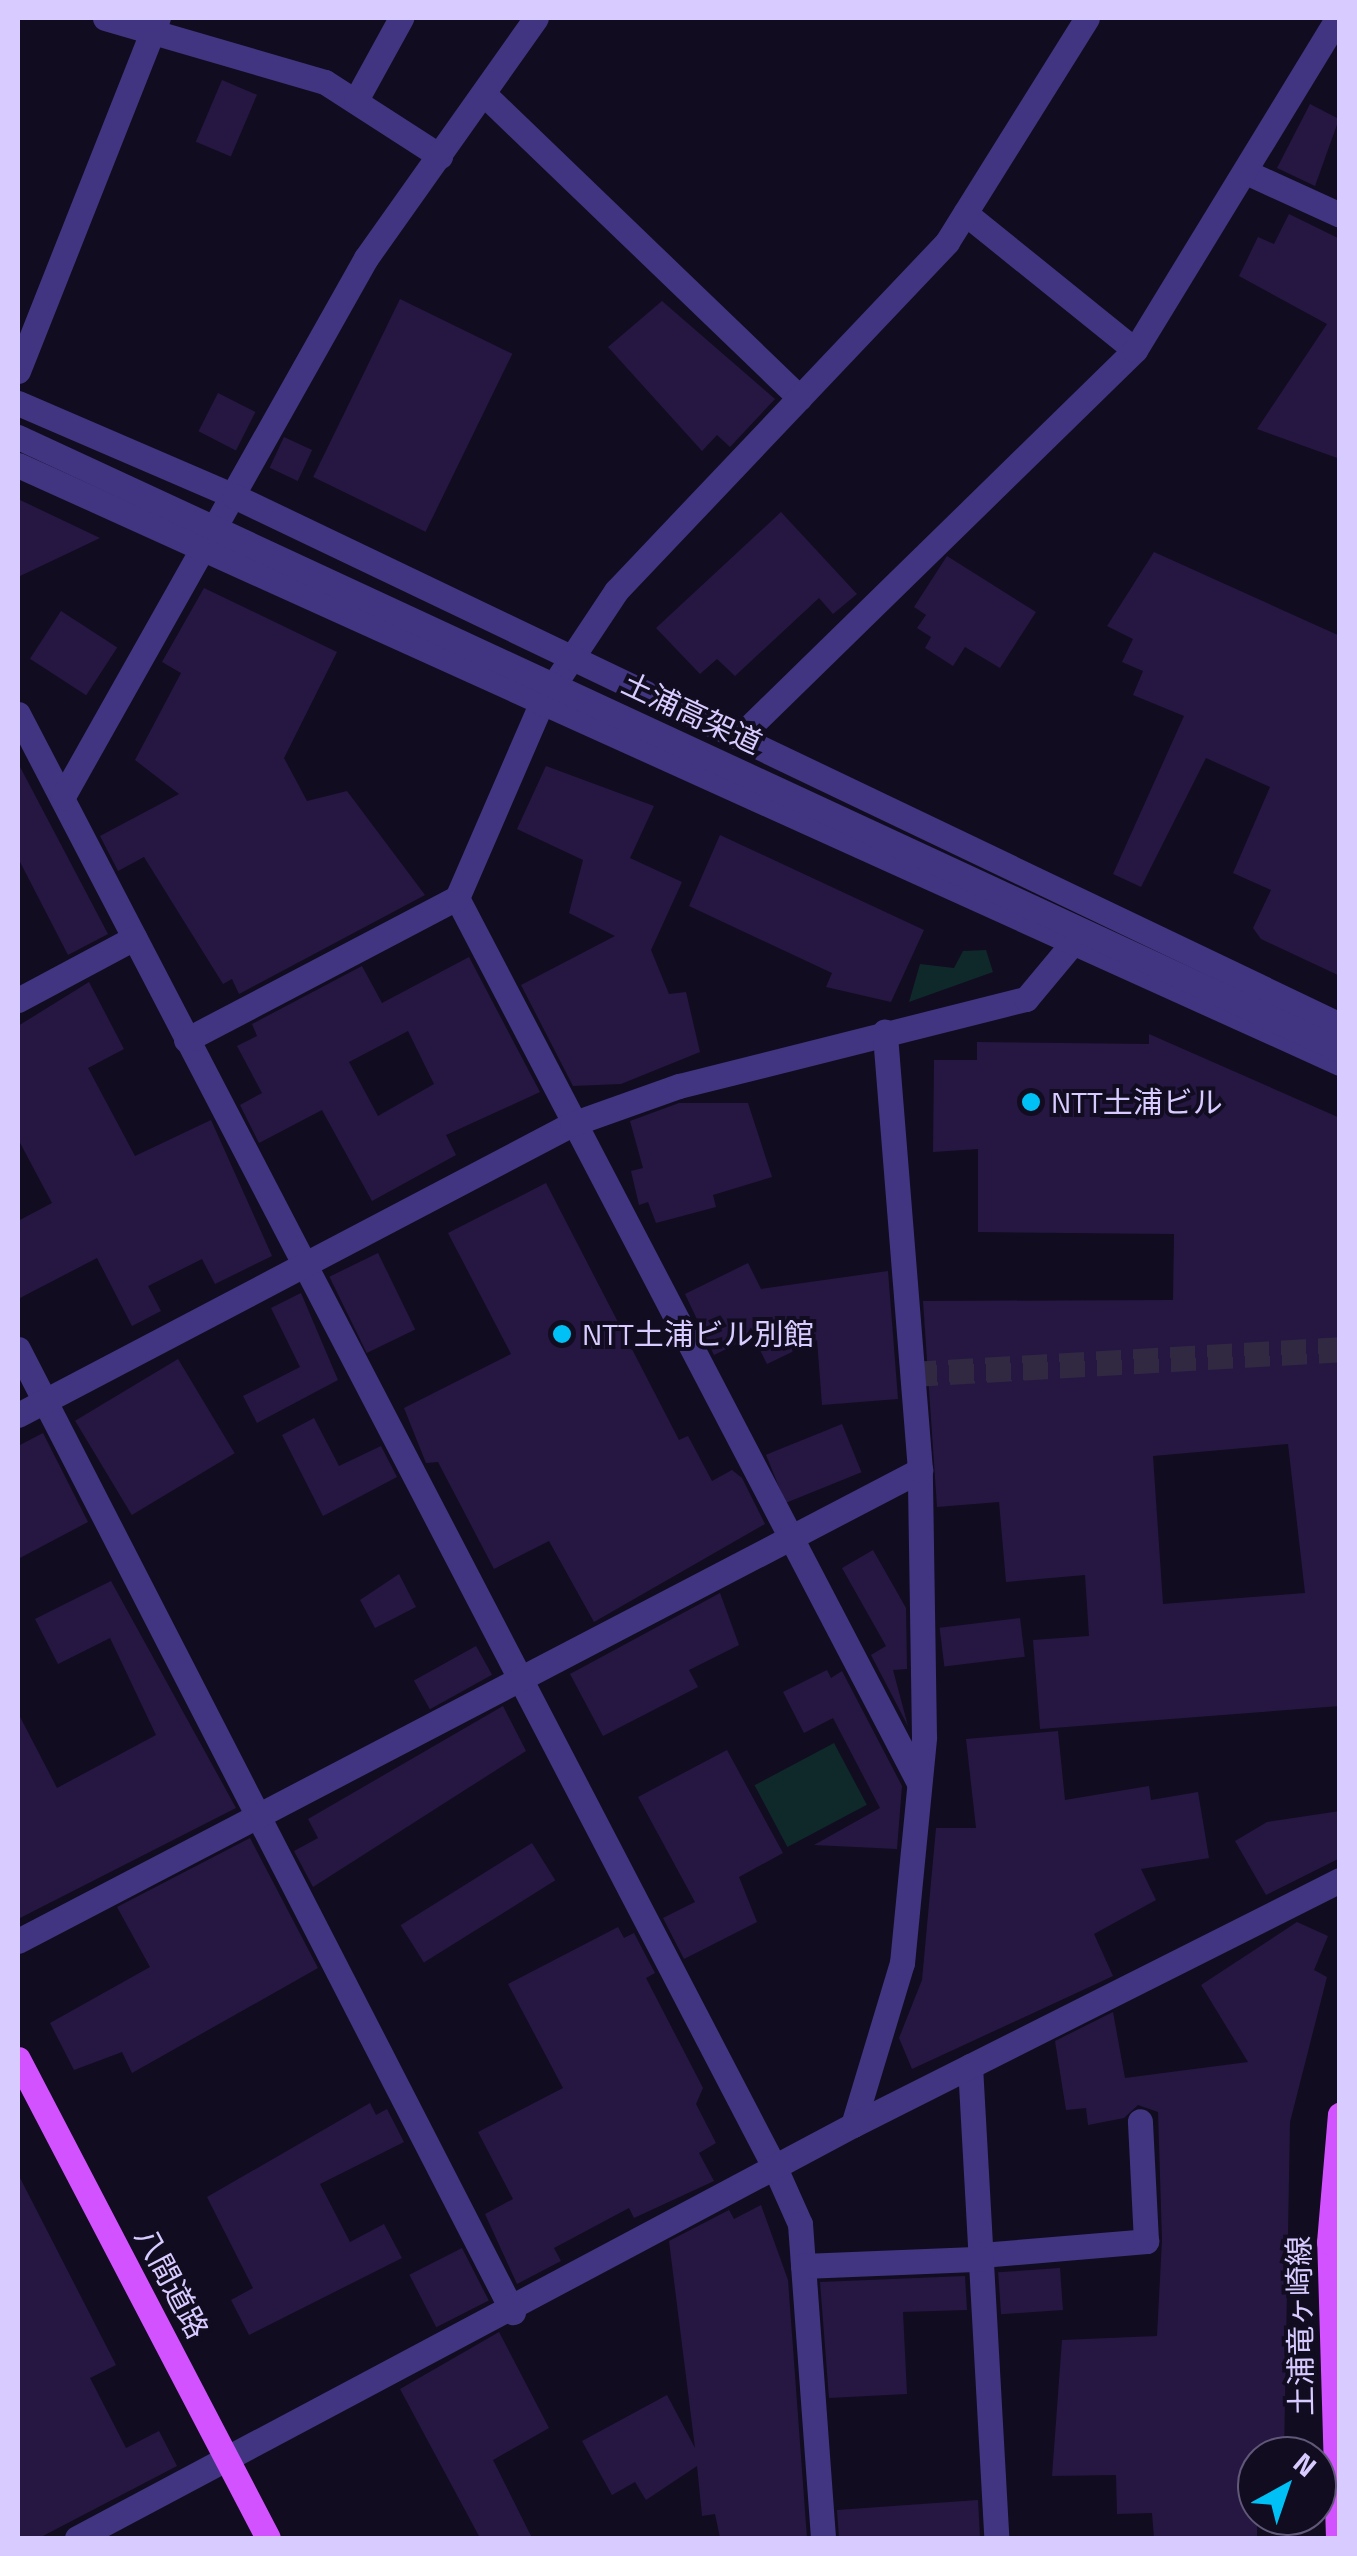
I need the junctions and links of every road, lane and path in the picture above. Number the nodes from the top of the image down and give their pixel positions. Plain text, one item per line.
1 (105, 18) edge
2 (401, 18) edge
3 (536, 18) edge
4 (1087, 18) edge
5 (1338, 18) edge
6 (154, 26) edge
7 (484, 94) junction
8 (356, 100) junction
9 (440, 156) junction
10 (1248, 172) junction
11 (965, 212) junction
12 (1340, 215) edge
13 (1135, 350) junction
14 (18, 370) edge
15 (800, 398) junction
16 (18, 403) edge
17 (18, 436) edge
18 (18, 465) edge
19 (234, 496) junction
20 (202, 546) junction
21 (578, 660) junction
22 (541, 704) junction
23 (18, 714) edge
24 (739, 737) junction
25 (62, 798) junction
26 (457, 898) junction
27 (134, 938) junction
28 (1070, 944) junction
29 (18, 1000) edge
30 (1340, 1025) edge
31 (885, 1032) junction
32 (186, 1040) junction
33 (1340, 1050) edge
34 (1340, 1062) edge
35 (572, 1124) junction
36 (306, 1265) junction
37 (18, 1349) edge
38 (44, 1401) junction
39 (18, 1415) edge
40 (920, 1470) junction
41 (788, 1539) junction
42 (522, 1678) junction
43 (918, 1781) junction
44 (260, 1814) junction
45 (1340, 1880) edge
46 (18, 1941) edge
47 (18, 2059) edge
48 (970, 2066) junction
49 (1340, 2114) edge
50 (1140, 2121) dead end
51 (854, 2125) junction
52 (776, 2170) junction
53 (981, 2257) junction
54 (804, 2266) junction
55 (513, 2312) junction
56 (228, 2460) junction
57 (77, 2538) edge
58 (268, 2538) edge
59 (824, 2538) edge
60 (996, 2538) edge
61 (1338, 2538) edge

1 - 6 street
2 - 8 street
3 - 7 street
4 - 11 street
5 - 10 street
6 - 8 street
6 - 14 street
7 - 9 street
7 - 15 street
8 - 9 street
9 - 19 street
10 - 12 street
10 - 13 street
11 - 13 street
11 - 15 street
13 - 24 street
15 - 21 street
16 - 19 street
17 - 33 street, 土浦高架道, bridge
18 - 20 street
19 - 20 street
19 - 21 street
20 - 22 street
20 - 25 street
21 - 22 street
21 - 24 street
22 - 26 street
22 - 28 street
23 - 25 street
24 - 30 street
25 - 27 street
26 - 32 street
26 - 35 street
27 - 29 street
27 - 32 street
28 - 31 street
28 - 34 street
31 - 35 street
31 - 40 street
32 - 36 street
35 - 36 street
35 - 41 street
36 - 38 street
36 - 42 street
37 - 38 street
38 - 39 street
38 - 44 street
40 - 41 street
40 - 43 street
41 - 42 street
41 - 43 street
42 - 44 street
42 - 52 street
43 - 51 street
44 - 46 street
44 - 55 street
45 - 48 street
47 - 56 main road, 八間道路
48 - 51 street
48 - 53 street
49 - 61 main road, 土浦竜ヶ崎線
50 - 53 street
51 - 52 street
52 - 54 street
52 - 55 street
53 - 54 street
53 - 60 street
54 - 59 street
55 - 56 street
56 - 57 street
56 - 58 main road, 八間道路

